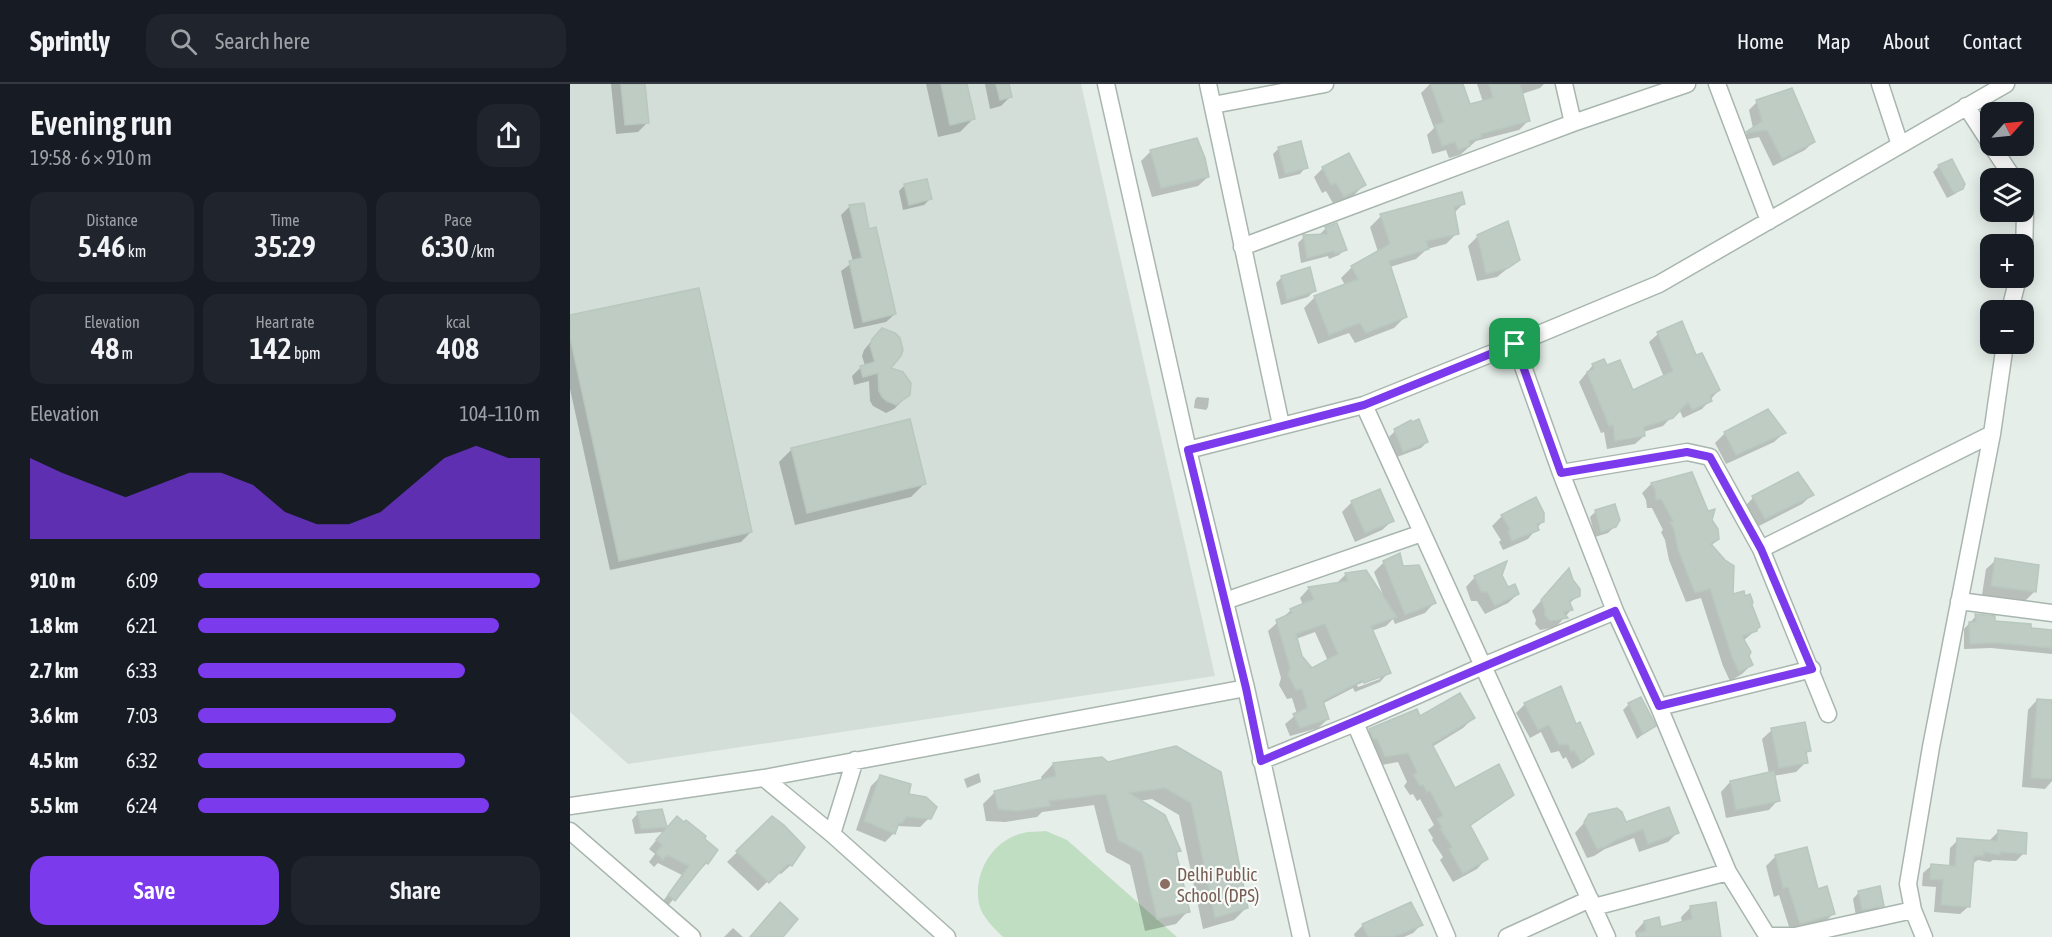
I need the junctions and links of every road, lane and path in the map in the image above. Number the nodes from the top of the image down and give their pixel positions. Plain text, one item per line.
1 (1106, 84) edge
2 (1208, 84) edge
3 (1325, 84) edge
4 (1564, 84) edge
5 (1687, 84) edge
6 (1717, 84) edge
7 (1880, 84) edge
8 (2006, 84) edge
9 (1213, 105) junction
10 (1966, 106) junction
11 (1574, 123) junction
12 (1980, 127) edge
13 (1900, 145) junction
14 (1769, 220) junction
15 (1242, 247) junction
16 (1515, 344) junction
17 (2004, 354) edge
18 (1364, 405) junction
19 (1281, 425) junction
20 (1992, 434) junction
21 (1188, 450) junction
22 (1561, 473) junction
23 (1422, 533) junction
24 (1761, 549) junction
25 (1225, 602) junction
26 (1959, 602) junction
27 (1615, 611) junction
28 (2052, 613) edge
29 (1483, 666) junction
30 (1812, 669) junction
31 (1246, 688) junction
32 (1659, 706) junction
33 (1828, 714) dead end
34 (1355, 723) junction
35 (855, 760) junction
36 (1261, 761) junction
37 (764, 778) junction
38 (570, 806) edge
39 (570, 831) edge
40 (832, 834) junction
41 (1728, 872) junction
42 (1592, 903) junction
43 (1913, 910) junction
44 (692, 937) edge
45 (947, 937) edge
46 (1300, 937) edge
47 (1447, 937) edge
48 (1507, 937) edge
49 (1607, 937) edge
50 (1767, 937) edge
51 (1924, 937) edge

1 - 21 street
2 - 9 street
3 - 9 street
4 - 11 street
5 - 11 street
6 - 14 street
7 - 13 street
8 - 10 street
9 - 15 street
10 - 12 street
10 - 13 street
11 - 15 street
13 - 14 street
14 - 16 street
15 - 19 street
16 - 18 street
16 - 22 street
17 - 20 street
18 - 19 street
18 - 23 street
19 - 21 street
20 - 24 street
20 - 26 street
21 - 25 street
22 - 24 street
22 - 27 street
23 - 25 street
23 - 29 street
24 - 30 street
25 - 31 street
26 - 28 street
26 - 43 street
27 - 29 street
27 - 32 street
29 - 34 street
29 - 42 street
30 - 32 street
30 - 33 street
31 - 35 street
31 - 36 street
32 - 41 street
34 - 36 street
34 - 47 street
35 - 37 street
35 - 40 street
36 - 46 street
37 - 38 street
37 - 40 street
39 - 44 street
40 - 45 street
41 - 42 street
41 - 50 street
42 - 48 street
42 - 49 street
43 - 50 street
43 - 51 street

